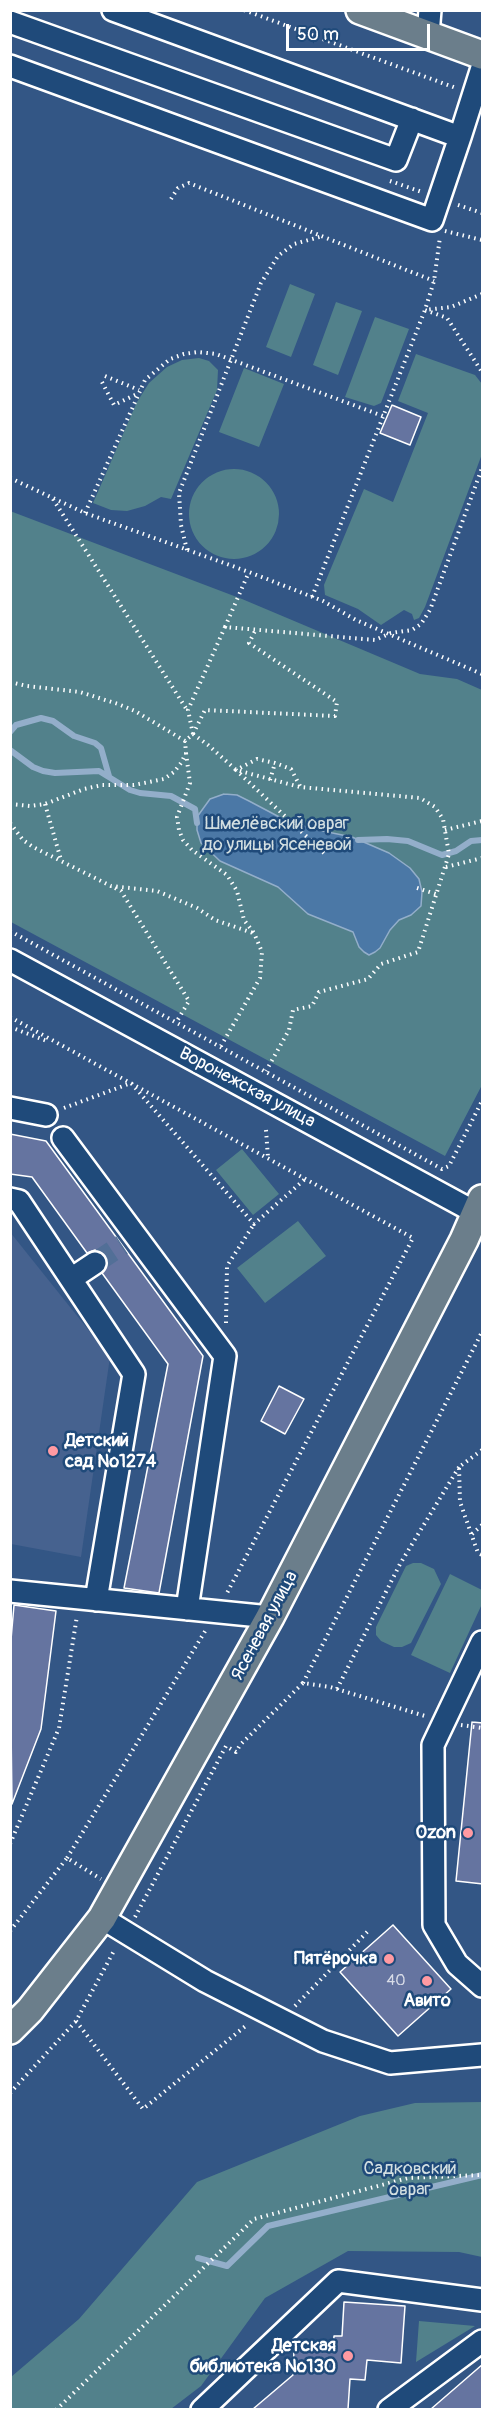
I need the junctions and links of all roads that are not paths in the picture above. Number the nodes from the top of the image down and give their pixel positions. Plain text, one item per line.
1 (113, 10) edge
2 (360, 10) edge
3 (10, 22) edge
4 (429, 23) edge
5 (483, 56) edge
6 (10, 66) edge
7 (483, 68) edge
8 (412, 119) junction
9 (460, 137) junction
10 (10, 960) edge
11 (10, 1108) edge
12 (46, 1115) road end
13 (63, 1138) dead end
14 (10, 1200) edge
15 (480, 1209) edge
16 (95, 1263) tunnel mouth
17 (71, 1279) junction
18 (10, 1592) edge
19 (88, 1599) junction
20 (187, 1609) junction
21 (270, 1617) junction
22 (483, 1642) edge
23 (102, 1918) junction
24 (483, 1986) edge
25 (10, 2030) edge
26 (483, 2055) edge
27 (483, 2300) edge
28 (483, 2341) edge
29 (202, 2409) edge
30 (389, 2409) edge

1 - 8 street
2 - 4 main road
3 - 8 street
4 - 5 main road
6 - 9 street
7 - 9 street
8 - 9 street
10 - 15 street, Воронежская улица
11 - 12 street
13 - 20 street
14 - 17 street
15 - 21 main road, Ясеневая улица
16 - 17 street
17 - 19 street
18 - 19 street
19 - 20 street
20 - 21 street
21 - 23 main road, Ясеневая улица
22 - 24 street
23 - 25 main road, Ясеневая улица
23 - 26 street
27 - 29 street
28 - 30 street

